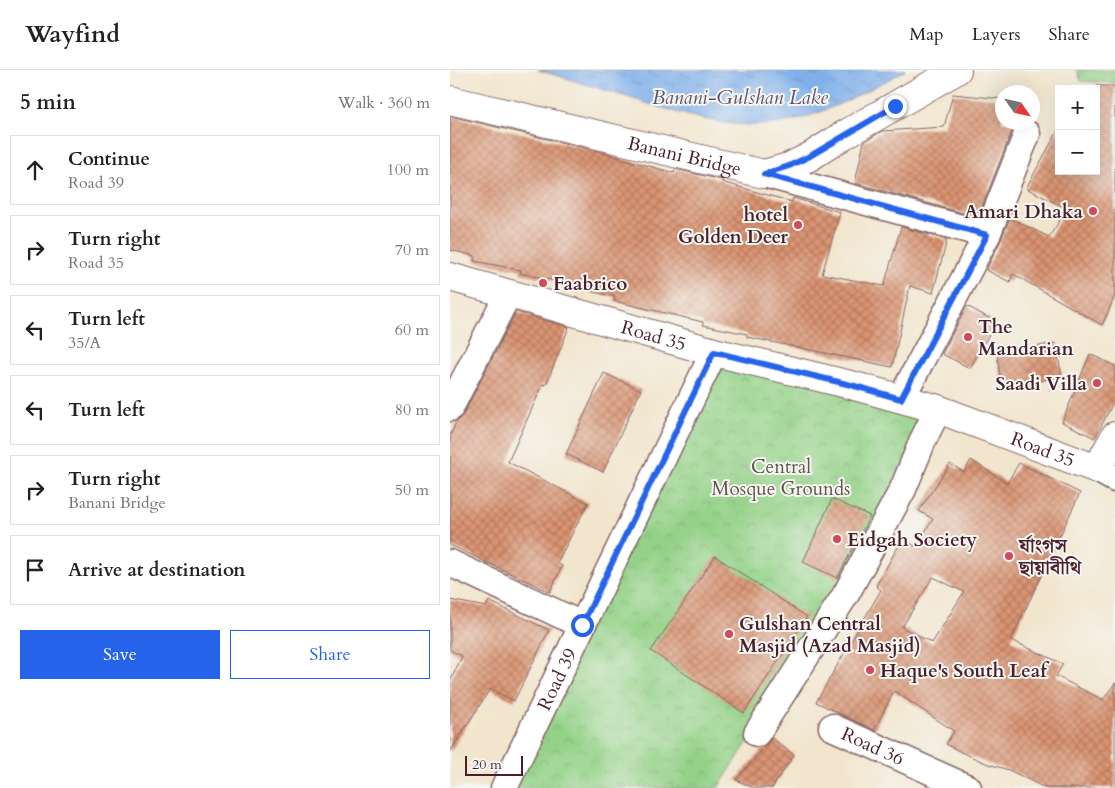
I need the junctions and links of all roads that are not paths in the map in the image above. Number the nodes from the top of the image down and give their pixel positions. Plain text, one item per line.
1 (957, 70) edge
2 (450, 100) edge
3 (1027, 134) dead end
4 (764, 174) junction
5 (987, 235) junction
6 (450, 277) edge
7 (508, 294) junction
8 (714, 352) junction
9 (901, 399) junction
10 (450, 408) edge
11 (938, 409) junction
12 (1115, 436) edge
13 (1106, 474) edge
14 (450, 563) edge
15 (582, 625) junction
16 (832, 727) dead end
17 (757, 733) dead end
18 (504, 788) edge
19 (968, 788) edge

1 - 4 main road, Banani Bridge
2 - 4 main road, Banani Bridge
3 - 5 street
4 - 5 street
5 - 9 street
6 - 7 main road, Road 35
7 - 8 main road, Road 35
7 - 10 street
8 - 9 main road, Road 35
8 - 15 street, Road 39
9 - 11 main road, Road 35
11 - 13 main road, Road 35
11 - 17 street
12 - 13 main road
14 - 15 street
15 - 18 street, Road 39
16 - 19 street, Road 36

